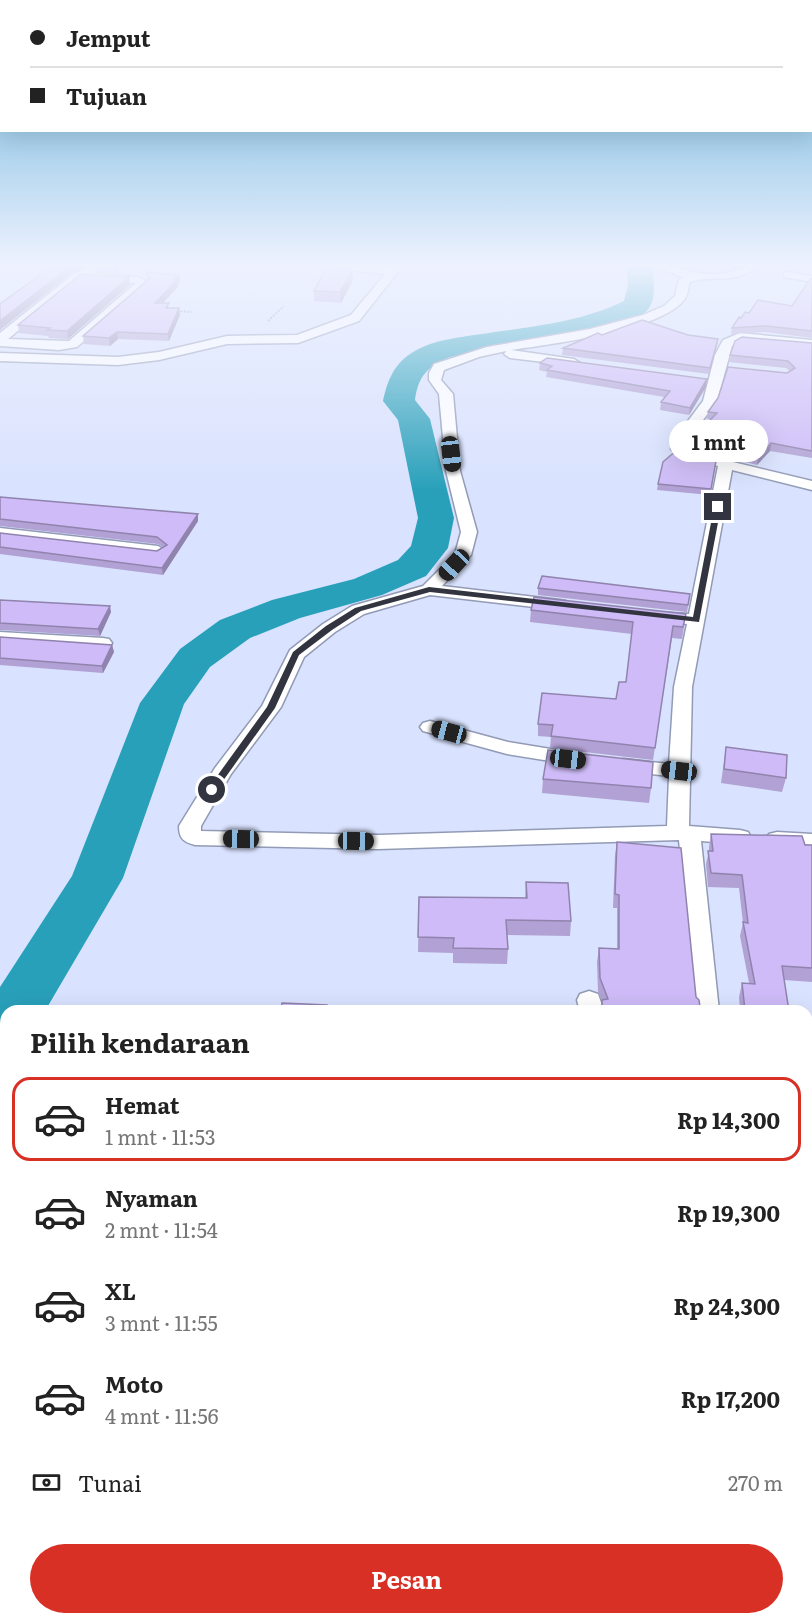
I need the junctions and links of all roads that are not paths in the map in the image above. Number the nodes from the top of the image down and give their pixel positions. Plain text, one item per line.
1 (80, 339) edge
2 (293, 339) edge
3 (558, 339) edge
4 (731, 339) edge
5 (742, 339) edge
6 (0, 340) edge
7 (812, 344) edge
8 (488, 351) junction
9 (0, 357) edge
10 (584, 364) edge
11 (726, 462) junction
12 (812, 486) edge
13 (0, 533) edge
14 (158, 551) edge
15 (429, 590) junction
16 (580, 607) edge
17 (639, 614) edge
18 (697, 620) junction
19 (0, 637) edge
20 (103, 643) edge
21 (430, 727) dead end
22 (679, 771) junction
23 (683, 833) junction
24 (812, 840) edge
25 (706, 1005) edge

1 - 6 street
2 - 9 street
3 - 8 street
4 - 11 street
5 - 7 street
8 - 10 street
8 - 15 street
11 - 12 street
11 - 18 street
13 - 14 street
15 - 16 street
15 - 23 street
17 - 18 street
18 - 22 street
19 - 20 street
21 - 22 street
22 - 23 street
23 - 24 street
23 - 25 street

